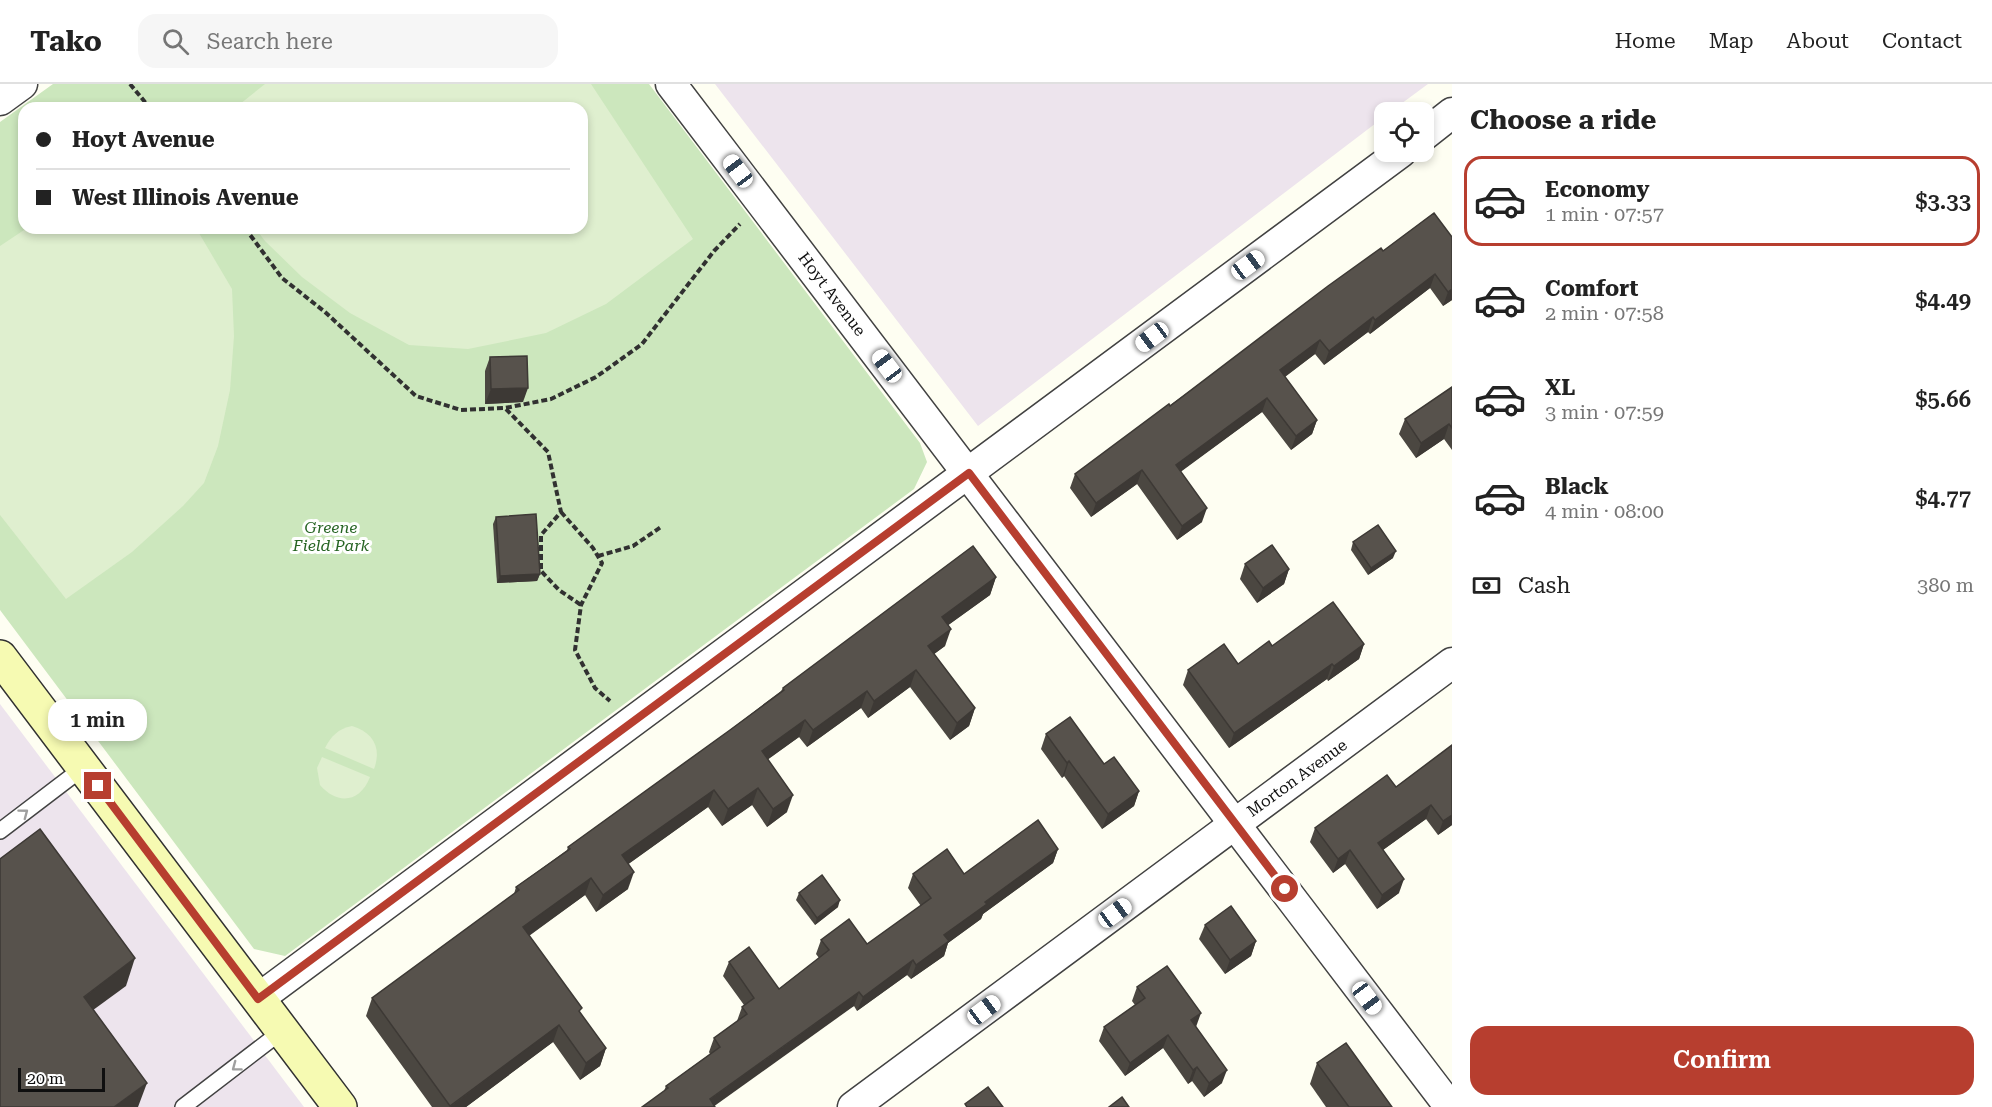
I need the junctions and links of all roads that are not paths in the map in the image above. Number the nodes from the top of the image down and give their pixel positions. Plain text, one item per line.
1 (22, 84) edge
2 (671, 84) edge
3 (0, 100) edge
4 (1452, 113) edge
5 (1434, 127) edge
6 (1388, 162) edge
7 (969, 473) junction
8 (0, 657) edge
9 (1452, 663) edge
10 (84, 767) junction
11 (1235, 824) junction
12 (0, 831) edge
13 (258, 999) junction
14 (282, 1031) junction
15 (183, 1107) edge
16 (340, 1107) edge
17 (853, 1107) edge
18 (1450, 1107) edge

1 - 3 street
2 - 7 street, Hoyt Avenue
4 - 5 street
6 - 7 street
7 - 11 street, Hoyt Avenue
7 - 13 street
8 - 10 main road
9 - 11 street, Morton Avenue
12 -> 10 lane
10 - 13 main road
11 - 17 street, Morton Avenue
11 - 18 street, Hoyt Avenue
13 - 14 main road
14 -> 15 lane
14 - 16 main road

